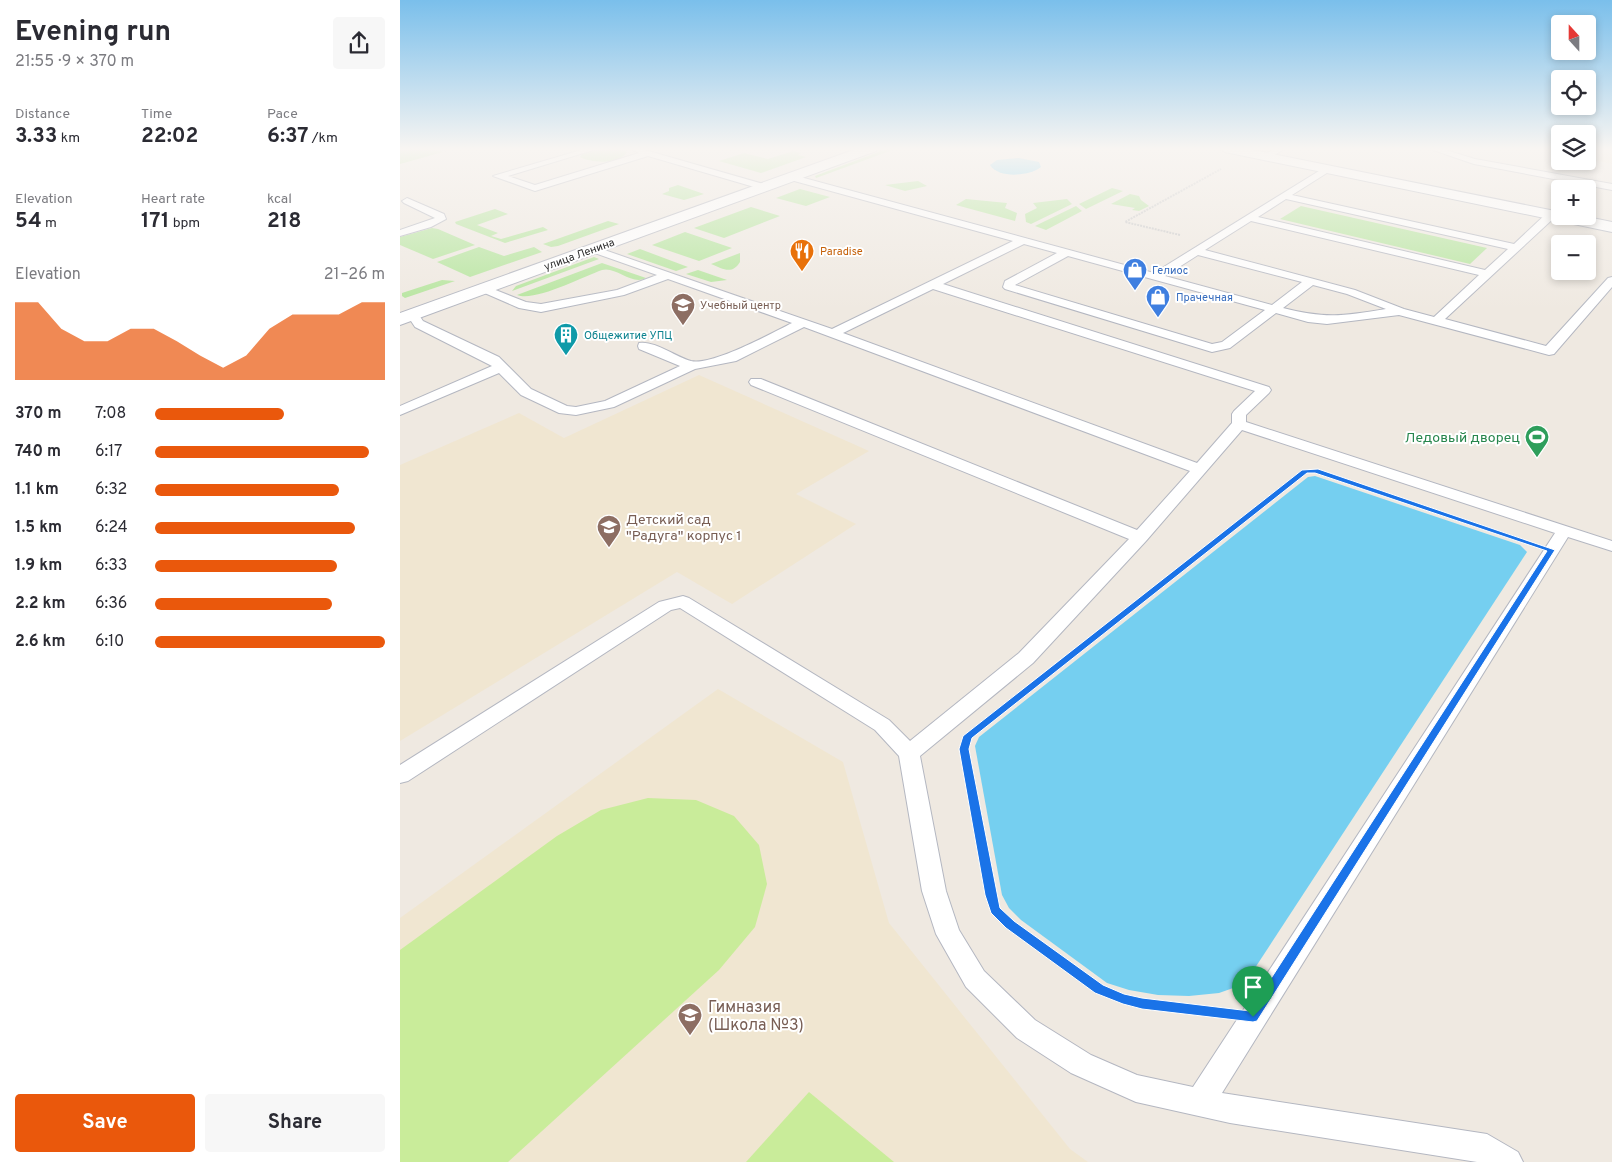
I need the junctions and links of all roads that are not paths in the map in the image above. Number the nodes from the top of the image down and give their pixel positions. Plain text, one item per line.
1 (410, 202) edge
2 (722, 202) edge
3 (882, 202) edge
4 (1274, 202) edge
5 (1312, 202) edge
6 (1489, 202) edge
7 (1551, 215) joint
8 (1250, 218) junction
9 (1596, 224) edge
10 (1612, 227) edge
11 (400, 234) edge
12 (1021, 240) junction
13 (1515, 247) junction
14 (593, 249) junction
15 (1196, 251) junction
16 (1066, 253) junction
17 (1486, 274) junction
18 (668, 275) junction
19 (1155, 277) junction
20 (1612, 280) edge
21 (1311, 281) junction
22 (931, 284) junction
23 (484, 289) junction
24 (1272, 310) junction
25 (1399, 311) junction
26 (404, 314) edge
27 (1436, 320) junction
28 (803, 323) junction
29 (832, 334) junction
30 (644, 346) dead end
31 (691, 366) junction
32 (501, 368) junction
33 (756, 382) dead end
34 (400, 410) edge
35 (1239, 424) junction
36 (1200, 469) junction
37 (1564, 531) junction
38 (1140, 537) junction
39 (1612, 546) edge
40 (909, 753) junction
41 (400, 775) edge
42 (1200, 1102) junction
43 (1508, 1162) edge

1 - 11 lane
2 - 14 street, улица Ленина
3 - 12 lane
4 - 8 lane
5 - 13 lane
6 - 7 street
7 - 13 lane
8 - 15 lane
8 - 17 lane
9 - 10 street
12 - 16 lane
12 - 22 lane
13 - 17 lane
14 - 18 lane
14 - 23 street, улица Ленина
15 - 19 lane
15 - 21 lane
16 - 19 lane
16 - 24 lane
17 - 27 lane
18 - 23 lane
18 - 28 lane
19 - 24 lane
20 - 27 lane
21 - 24 lane
21 - 25 lane
22 - 29 lane
22 - 35 lane
23 - 26 street, улица Ленина
24 - 25 lane
25 - 27 lane
26 - 32 lane
28 - 29 lane
28 - 31 lane
29 - 36 lane
30 - 31 lane
31 - 32 lane
32 - 34 lane
33 - 38 lane
35 - 36 lane
35 - 37 lane
36 - 38 lane
37 - 39 lane
37 - 42 lane
38 - 40 lane
40 - 41 lane
40 - 42 lane
42 - 43 lane

